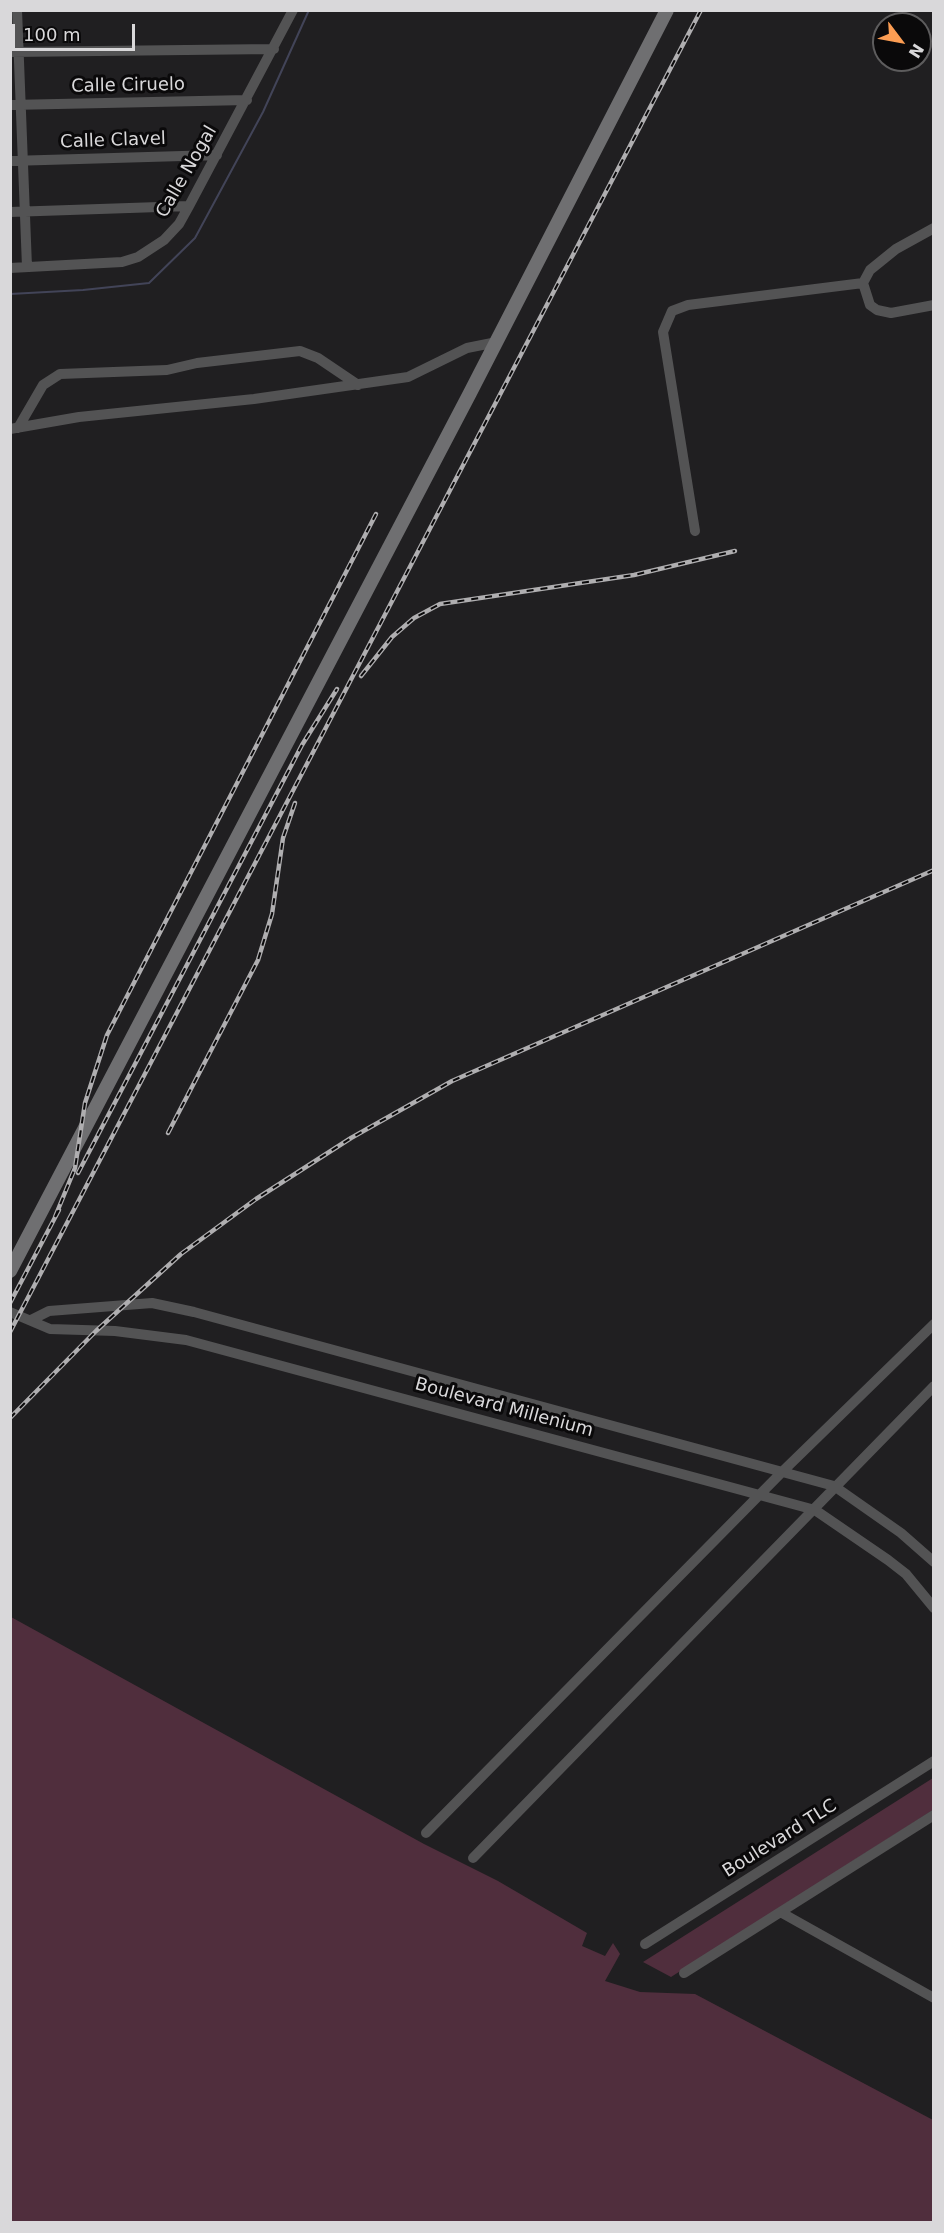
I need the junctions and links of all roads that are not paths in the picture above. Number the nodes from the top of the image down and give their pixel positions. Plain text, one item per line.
1 (17, 10) edge
2 (293, 10) edge
3 (667, 10) edge
4 (274, 49) junction
5 (15, 52) edge
6 (247, 100) junction
7 (16, 105) edge
8 (216, 155) junction
9 (10, 161) edge
10 (23, 161) junction
11 (189, 206) junction
12 (25, 211) junction
13 (10, 212) edge
14 (933, 228) edge
15 (27, 267) junction
16 (10, 268) edge
17 (864, 288) junction
18 (933, 305) edge
19 (497, 342) junction
20 (358, 385) junction
21 (14, 428) edge
22 (695, 531) dead end
23 (10, 1271) edge
24 (10, 1312) edge
25 (31, 1320) junction
26 (933, 1324) edge
27 (933, 1386) edge
28 (783, 1471) junction
29 (834, 1486) junction
30 (762, 1494) junction
31 (815, 1510) junction
32 (933, 1562) edge
33 (933, 1608) edge
34 (933, 1761) edge
35 (933, 1815) edge
36 (426, 1833) dead end
37 (473, 1858) dead end
38 (782, 1913) junction
39 (645, 1944) dead end
40 (684, 1973) dead end
41 (933, 1998) edge

1 - 5 street
2 - 4 street, Calle Nogal
3 - 19 street
4 - 5 street
4 - 6 street, Calle Nogal
5 - 7 street
6 - 7 street, Calle Ciruelo
6 - 8 street, Calle Nogal
7 - 10 street
8 - 10 street, Calle Clavel
8 - 11 street, Calle Nogal
9 - 10 street, Calle Clavel
10 - 12 street
11 - 12 street
11 - 15 street, Calle Nogal
12 - 13 street
12 - 15 street
14 - 17 street
15 - 16 street, Calle Nogal
17 - 18 street
17 - 22 street
19 - 20 street
19 - 23 street
20 - 21 street
20 - 21 street
24 - 25 street, Boulevard Millenium
25 - 28 street, Boulevard Millenium
25 - 30 street, Boulevard Millenium
26 - 28 street
27 - 29 street
28 - 29 street, Boulevard Millenium
28 - 30 street
29 - 31 street
29 - 32 street, Boulevard Millenium
30 - 31 street, Boulevard Millenium
30 - 36 street
31 - 33 street, Boulevard Millenium
31 - 37 street
34 - 39 street, Boulevard TLC
35 - 38 street
38 - 40 street
38 - 41 street

